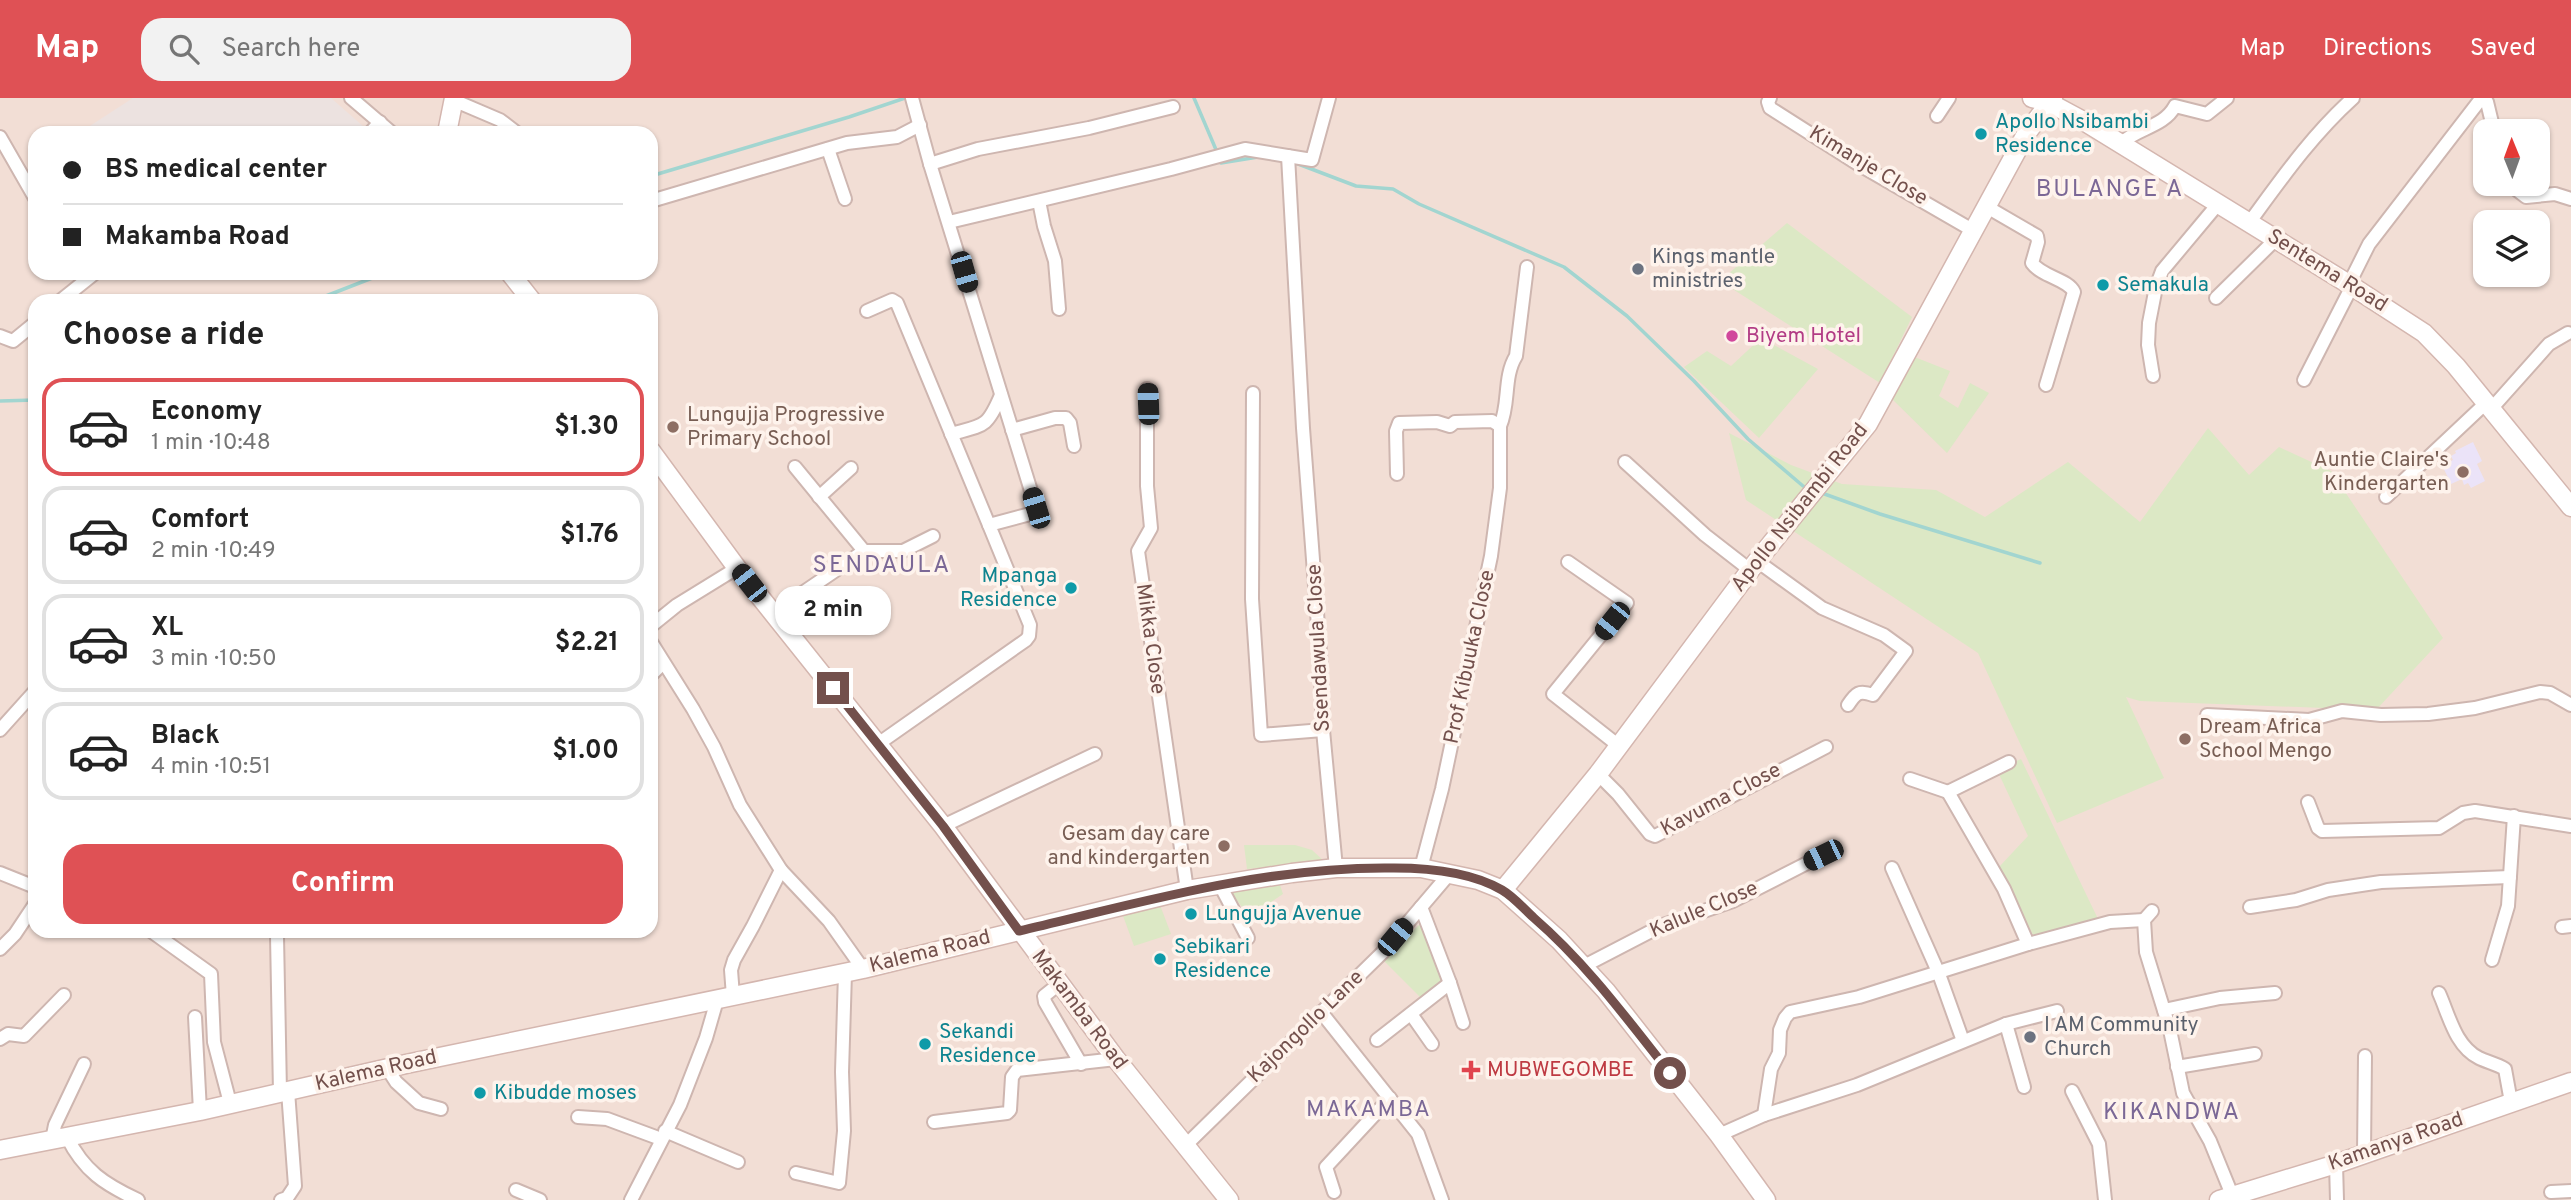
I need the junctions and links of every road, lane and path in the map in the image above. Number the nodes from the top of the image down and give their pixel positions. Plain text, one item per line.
1 (351, 98) edge
2 (912, 98) edge
3 (1329, 98) edge
4 (1769, 98) edge
5 (1949, 98) edge
6 (2227, 98) edge
7 (2353, 98) edge
8 (454, 99) edge
9 (2044, 99) edge
10 (1173, 107) dead end
11 (1937, 116) dead end
12 (2491, 119) edge
13 (380, 122) junction
14 (920, 125) junction
15 (376, 126) edge
16 (384, 126) edge
17 (448, 126) edge
18 (508, 126) edge
19 (0, 137) edge
20 (2120, 144) junction
21 (828, 149) junction
22 (1288, 162) junction
23 (930, 164) junction
24 (28, 186) edge
25 (2550, 195) edge
26 (658, 199) edge
27 (2571, 199) edge
28 (845, 200) dead end
29 (1038, 201) junction
30 (2218, 204) junction
31 (1987, 207) junction
32 (949, 222) junction
33 (2249, 223) junction
34 (1974, 230) junction
35 (2276, 239) junction
36 (1527, 267) dead end
37 (86, 280) edge
38 (516, 280) edge
39 (2351, 285) junction
40 (69, 294) edge
41 (526, 294) edge
42 (2216, 299) dead end
43 (1059, 309) dead end
44 (867, 310) dead end
45 (28, 329) edge
46 (2568, 333) dead end
47 (0, 336) edge
48 (2153, 376) dead end
49 (2304, 380) dead end
50 (2046, 385) dead end
51 (1147, 389) dead end
52 (1253, 393) dead end
53 (1001, 395) junction
54 (2489, 405) junction
55 (1500, 426) junction
56 (1012, 430) junction
57 (951, 434) junction
58 (1074, 446) dead end
59 (658, 461) edge
60 (1625, 462) dead end
61 (794, 467) dead end
62 (851, 468) dead end
63 (1397, 474) dead end
64 (819, 497) junction
65 (2386, 497) dead end
66 (2571, 507) edge
67 (989, 525) junction
68 (933, 536) dead end
69 (864, 551) junction
70 (1569, 562) dead end
71 (1753, 565) junction
72 (737, 568) junction
73 (773, 613) junction
74 (658, 620) edge
75 (658, 654) edge
76 (663, 663) junction
77 (658, 668) edge
78 (28, 699) edge
79 (1848, 705) dead end
80 (2571, 705) edge
81 (2207, 715) dead end
82 (0, 730) edge
83 (1323, 730) junction
84 (878, 744) junction
85 (1619, 746) junction
86 (1826, 747) dead end
87 (1095, 754) dead end
88 (2009, 762) dead end
89 (1598, 774) junction
90 (1910, 779) dead end
91 (1948, 792) junction
92 (2308, 802) dead end
93 (2514, 816) junction
94 (943, 826) junction
95 (2571, 826) edge
96 (1823, 855) dead end
97 (1421, 868) junction
98 (1892, 868) dead end
99 (1336, 869) junction
100 (781, 870) junction
101 (0, 873) edge
102 (1450, 873) junction
103 (2510, 877) junction
104 (28, 884) edge
105 (1220, 885) junction
106 (1187, 890) junction
107 (1503, 890) junction
108 (1421, 907) junction
109 (2250, 907) dead end
110 (28, 914) edge
111 (1019, 931) junction
112 (160, 938) edge
113 (277, 938) edge
114 (1248, 938) dead end
115 (2028, 944) junction
116 (0, 948) edge
117 (2491, 960) dead end
118 (1584, 966) junction
119 (854, 971) junction
120 (1939, 974) junction
121 (1451, 983) junction
122 (1059, 984) junction
123 (2275, 993) dead end
124 (2439, 993) dead end
125 (64, 995) dead end
126 (725, 998) junction
127 (2164, 1010) junction
128 (2057, 1011) dead end
129 (1321, 1012) junction
130 (1411, 1014) junction
131 (195, 1017) dead end
132 (1463, 1023) dead end
133 (2006, 1024) junction
134 (0, 1039) edge
135 (1377, 1040) dead end
136 (1963, 1041) junction
137 (1432, 1044) dead end
138 (2255, 1054) dead end
139 (2365, 1056) dead end
140 (1116, 1059) junction
141 (84, 1064) dead end
142 (1081, 1064) junction
143 (2177, 1067) junction
144 (387, 1068) junction
145 (2571, 1082) edge
146 (2024, 1087) dead end
147 (2072, 1091) dead end
148 (284, 1092) junction
149 (1390, 1098) junction
150 (2511, 1102) junction
151 (230, 1104) junction
152 (441, 1109) dead end
153 (200, 1111) junction
154 (1764, 1115) junction
155 (578, 1117) dead end
156 (934, 1122) dead end
157 (663, 1135) junction
158 (1719, 1135) junction
159 (59, 1139) junction
160 (1185, 1145) junction
161 (0, 1150) edge
162 (2364, 1153) junction
163 (738, 1162) dead end
164 (2336, 1164) junction
165 (796, 1173) dead end
166 (295, 1186) junction
167 (516, 1189) dead end
168 (2571, 1191) edge
169 (1334, 1192) dead end
170 (2552, 1192) dead end
171 (2226, 1197) edge
172 (138, 1200) edge
173 (281, 1200) edge
174 (297, 1200) edge
175 (540, 1200) edge
176 (631, 1200) edge
177 (1229, 1200) edge
178 (1442, 1200) edge
179 (1766, 1200) edge
180 (2105, 1200) edge
181 (2337, 1200) edge

1 - 13 street
2 - 14 street
3 - 22 street
4 - 34 street, Kimanje Close
5 - 11 street
6 - 20 street
7 - 33 street
8 - 17 street
8 - 18 street
9 - 20 street, Sentema Road
9 - 31 street, Apollo Nsibambi Road
10 - 23 street
12 - 39 street
13 - 15 street
13 - 16 street
14 - 21 street
14 - 23 street
19 - 24 street
20 - 30 street, Sentema Road
21 - 26 street
21 - 28 street
22 - 29 street
22 - 83 street, Ssendawula Close
23 - 32 street
25 - 27 street
29 - 32 street
29 - 43 street
30 - 33 street, Sentema Road
30 - 48 street
31 - 34 street, Apollo Nsibambi Road
31 - 50 street
32 - 53 street
33 - 35 street, Sentema Road
34 - 71 street, Apollo Nsibambi Road
35 - 39 street, Sentema Road
35 - 42 street
36 - 55 street, Prof Kibuuka Close
37 - 40 street
38 - 41 street
39 - 49 street
39 - 54 street, Sentema Road
44 - 57 street
45 - 47 street
46 - 54 street
51 - 106 street, Mikka Close
52 - 83 street
53 - 56 street
53 - 57 street
54 - 65 street
54 - 66 street, Sentema Road
55 - 63 street
55 - 97 street, Prof Kibuuka Close
56 - 58 street
56 - 67 street
57 - 67 street
59 - 72 street, Makamba Road
60 - 71 street
61 - 64 street
62 - 64 street
64 - 69 street
67 - 84 street
68 - 69 street
69 - 73 street
70 - 85 street
71 - 79 street
71 - 85 street, Apollo Nsibambi Road
72 - 73 street, Makamba Road
72 - 74 street
73 - 84 street, Makamba Road
75 - 76 street
76 - 77 street
76 - 100 street
78 - 82 street
80 - 81 street
83 - 99 street, Ssendawula Close
84 - 94 street, Makamba Road
85 - 89 street, Apollo Nsibambi Road
86 - 89 street, Kavuma Close
87 - 94 street
88 - 91 street
89 - 107 street, Apollo Nsibambi Road
90 - 91 street
91 - 115 street
92 - 93 street
93 - 95 street
93 - 103 street
94 - 111 street, Makamba Road
96 - 118 street, Kalule Close
97 - 99 street, Kalema Road
97 - 102 street, Kalema Road
98 - 120 street
99 - 105 street, Kalema Road
100 - 119 street
100 - 126 street
101 - 104 street
102 - 107 street, Kalema Road
102 - 108 street, Kajongollo Lane
103 - 109 street
103 - 117 street
105 - 106 street, Kalema Road
105 - 114 street
106 - 111 street, Kalema Road
107 - 118 street, Kalema Road
108 - 121 street
108 - 129 street, Kajongollo Lane
110 - 116 street
111 - 119 street, Kalema Road
111 - 122 street, Makamba Road
112 - 151 street
113 - 148 street
115 - 120 street
115 - 127 street
118 - 158 street, Kalema Road
119 - 126 street, Kalema Road
119 - 165 street
120 - 136 street
120 - 154 street
121 - 130 street
121 - 132 street
122 - 140 street, Makamba Road
122 - 142 street
123 - 127 street
124 - 150 street
125 - 134 street
126 - 144 street, Kalema Road
126 - 157 street
127 - 143 street
128 - 133 street
129 - 149 street
129 - 160 street, Kajongollo Lane
130 - 135 street
130 - 137 street
131 - 153 street
133 - 136 street
133 - 146 street
136 - 154 street
138 - 143 street
139 - 162 street
140 - 142 street
140 - 160 street, Makamba Road
141 - 159 street
142 - 156 street
143 - 171 street
144 - 148 street, Kalema Road
144 - 152 street
145 - 150 street, Kamanya Road
147 - 180 street
148 - 151 street, Kalema Road
148 - 166 street
149 - 169 street
149 - 178 street
150 - 162 street, Kamanya Road
151 - 153 street, Kalema Road
153 - 159 street, Kalema Road
154 - 158 street
155 - 157 street
157 - 163 street
157 - 176 street
158 - 179 street, Kalema Road
159 - 161 street, Kalema Road
159 - 172 street
160 - 177 street, Makamba Road
162 - 164 street, Kamanya Road
164 - 171 street, Kamanya Road
164 - 181 street
166 - 173 street
166 - 174 street
167 - 175 street
168 - 170 street

